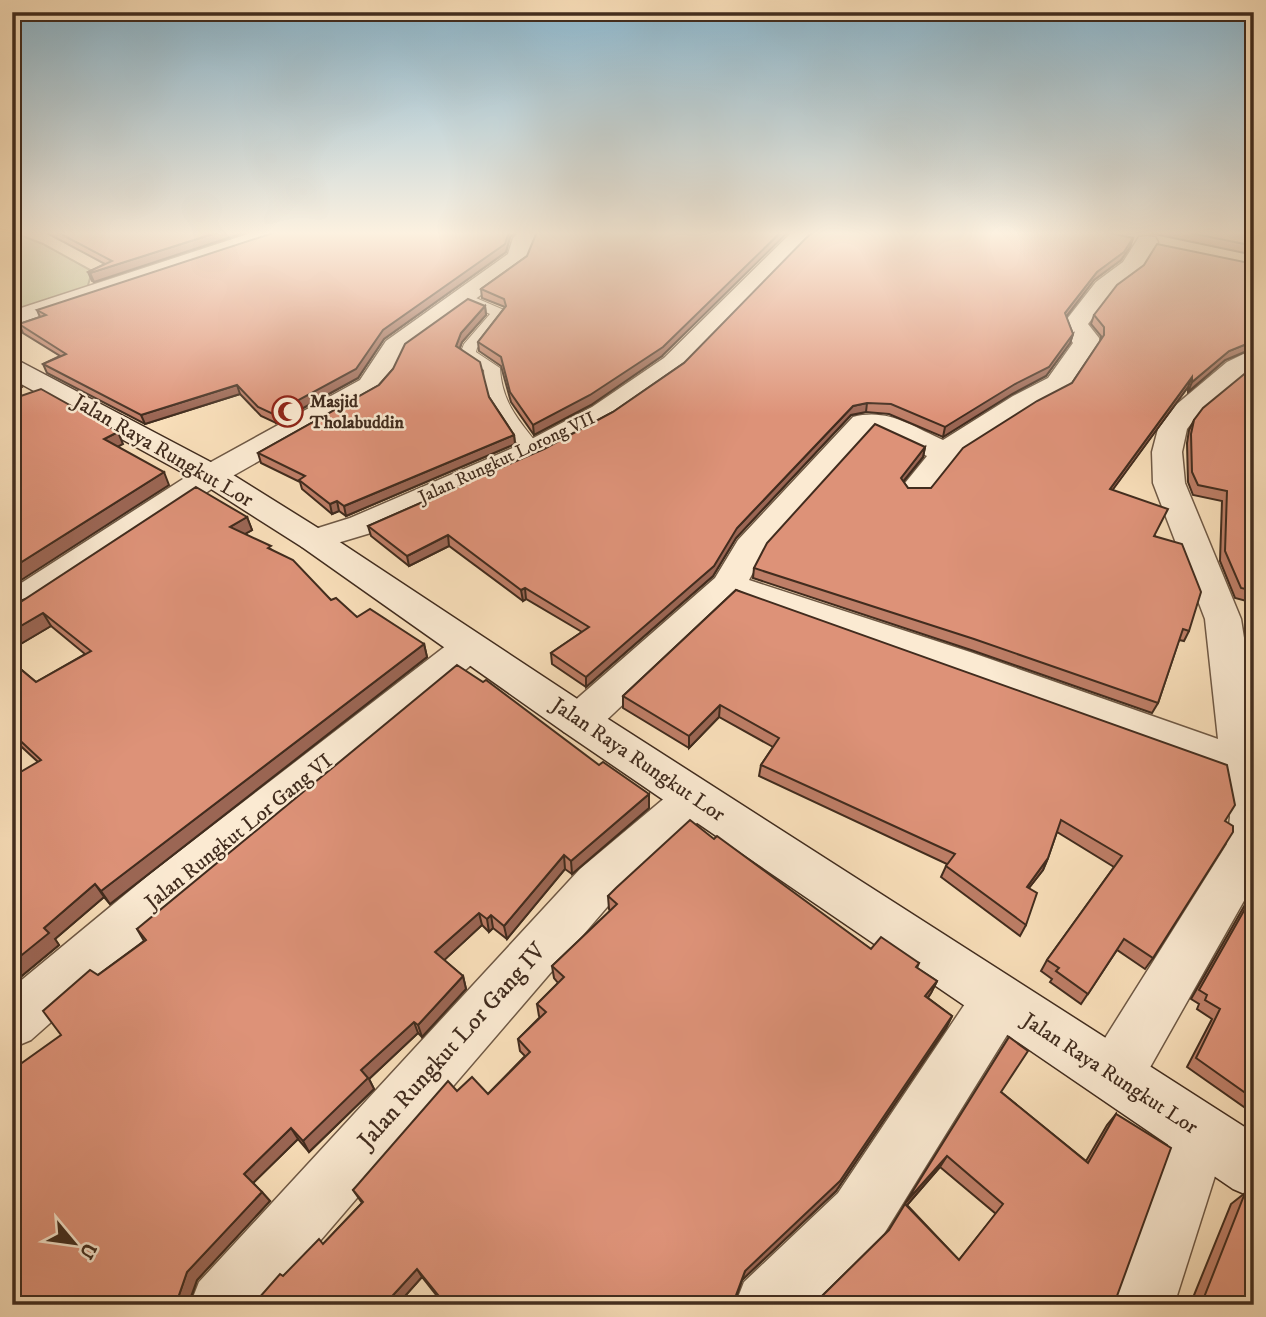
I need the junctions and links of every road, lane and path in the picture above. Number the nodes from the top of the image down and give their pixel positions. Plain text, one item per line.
1 (87, 293) edge
2 (466, 293) edge
3 (743, 293) edge
4 (1099, 293) edge
5 (462, 296) junction
6 (12, 318) edge
7 (1254, 357) edge
8 (12, 368) edge
9 (51, 387) junction
10 (12, 404) edge
11 (533, 450) junction
12 (946, 453) junction
13 (211, 475) junction
14 (917, 488) edge
15 (314, 540) junction
16 (728, 585) junction
17 (12, 606) edge
18 (1239, 624) edge
19 (469, 647) junction
20 (579, 721) junction
21 (1242, 765) junction
22 (695, 798) junction
23 (998, 1001) junction
24 (12, 1022) edge
25 (1115, 1074) junction
26 (1200, 1132) junction
27 (1254, 1168) edge
28 (222, 1305) edge
29 (767, 1305) edge
30 (1141, 1305) edge

1 - 6 street
2 - 5 street
3 - 11 street, Jalan Rungkut Lorong VII
4 - 12 street
5 - 11 lane
5 - 13 street
7 - 18 street
8 - 9 street, Jalan Raya Rungkut Lor
9 - 10 street
9 - 13 street, Jalan Raya Rungkut Lor
11 - 15 street, Jalan Rungkut Lorong VII
12 - 14 street
12 - 16 street
13 - 15 street, Jalan Raya Rungkut Lor
13 - 17 street
15 - 19 street, Jalan Raya Rungkut Lor
16 - 20 street
16 - 21 street
18 - 21 street
19 - 20 street, Jalan Raya Rungkut Lor
19 - 24 street, Jalan Rungkut Lor Gang VI
20 - 22 street, Jalan Raya Rungkut Lor
21 - 25 street
22 - 23 street, Jalan Raya Rungkut Lor
22 - 28 street, Jalan Rungkut Lor Gang IV
23 - 25 street, Jalan Raya Rungkut Lor
23 - 29 street
25 - 26 street, Jalan Raya Rungkut Lor
26 - 27 street, Jalan Raya Rungkut Lor
26 - 30 street

